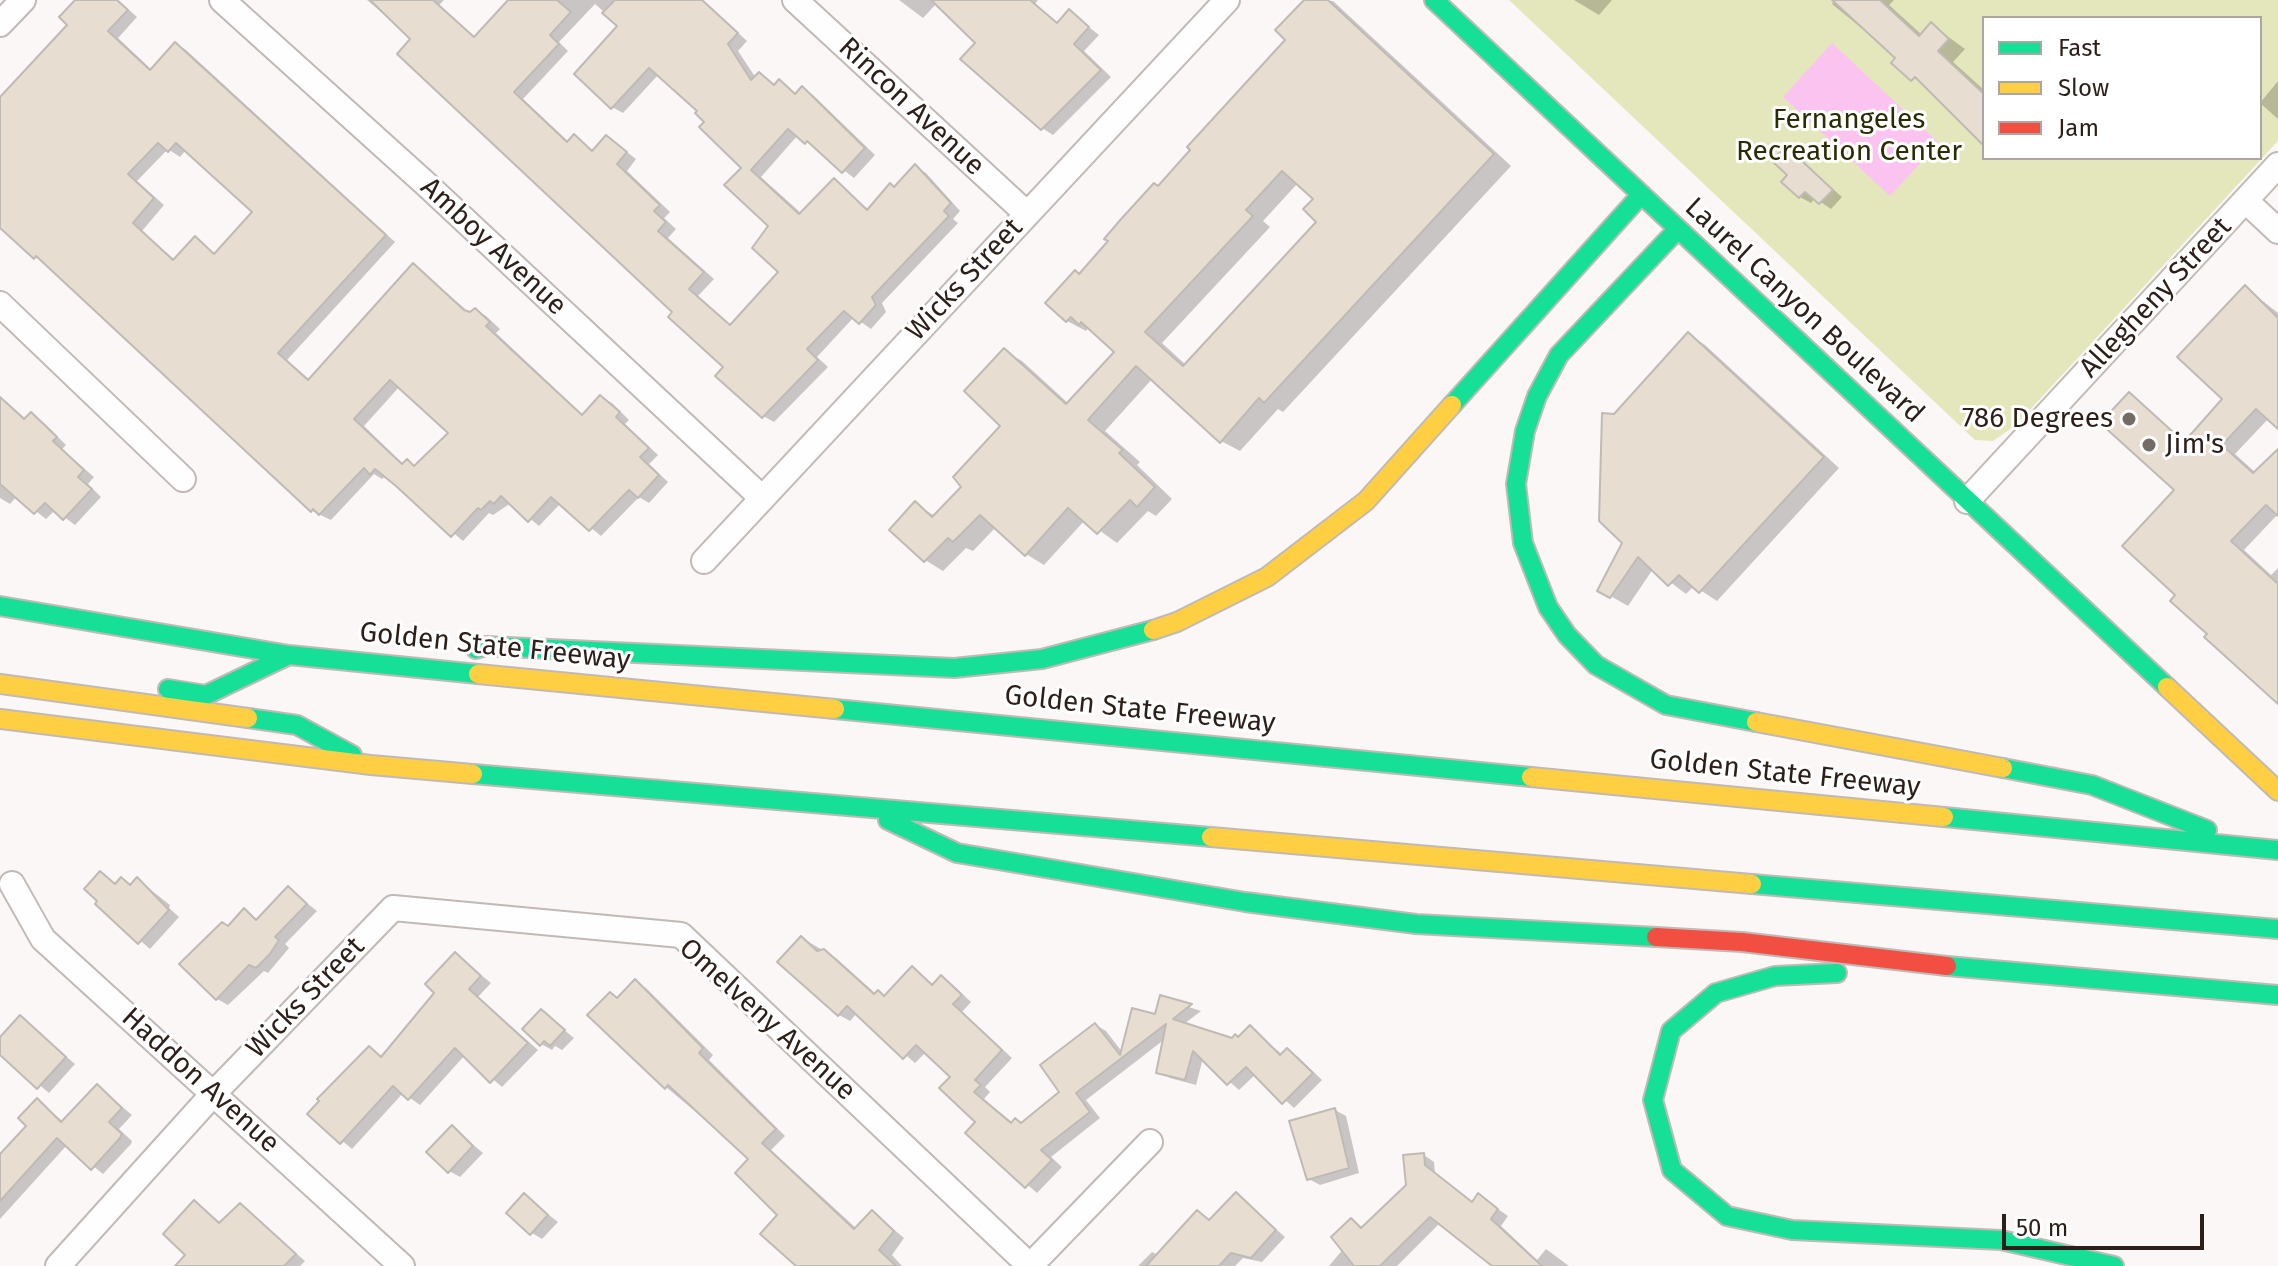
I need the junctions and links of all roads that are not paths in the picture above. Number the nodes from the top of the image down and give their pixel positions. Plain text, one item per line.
1 (23, 0) edge
2 (222, 0) edge
3 (795, 0) edge
4 (1227, 0) edge
5 (1434, 0) edge
6 (0, 24) edge
7 (2278, 165) edge
8 (1640, 196) junction
9 (2246, 201) junction
10 (1027, 214) junction
11 (1676, 231) junction
12 (2278, 231) edge
13 (0, 304) edge
14 (183, 479) dead end
15 (761, 497) junction
16 (1967, 501) junction
17 (704, 561) dead end
18 (0, 606) edge
19 (289, 655) junction
20 (0, 665) edge
21 (407, 666) junction
22 (0, 684) edge
23 (0, 719) edge
24 (371, 765) junction
25 (2278, 791) edge
26 (862, 808) junction
27 (2257, 849) junction
28 (2278, 850) edge
29 (12, 884) dead end
30 (393, 908) joint
31 (2278, 929) edge
32 (1958, 967) junction
33 (2278, 995) edge
34 (214, 1093) junction
35 (1150, 1142) dead end
36 (58, 1266) edge
37 (402, 1266) edge
38 (1030, 1266) edge
39 (2114, 1266) edge

1 - 6 street
2 - 15 street, Amboy Avenue
3 - 10 street, Rincon Avenue
4 - 10 street, Wicks Street
5 - 8 main road, Laurel Canyon Boulevard
7 - 9 street, Allegheny Street
8 - 11 main road, Laurel Canyon Boulevard
8 - 21 main road
9 - 12 street
9 - 16 street, Allegheny Street
10 - 15 street, Wicks Street
11 - 16 main road, Laurel Canyon Boulevard
11 - 27 main road
13 - 14 street
15 - 17 street, Wicks Street
16 - 25 main road, Laurel Canyon Boulevard
18 - 19 main road, Golden State Freeway
19 - 20 main road
19 - 21 main road, Golden State Freeway
21 - 27 main road, Golden State Freeway
22 - 24 main road
23 - 24 main road
24 - 26 main road
26 - 31 main road
26 - 32 main road
27 - 28 main road, Golden State Freeway
29 - 34 street, Haddon Avenue
30 - 34 street, Wicks Street
30 - 38 street, Omelveny Avenue
32 - 33 main road
32 - 39 main road
34 - 36 street, Wicks Street
34 - 37 street, Haddon Avenue
35 - 38 street

